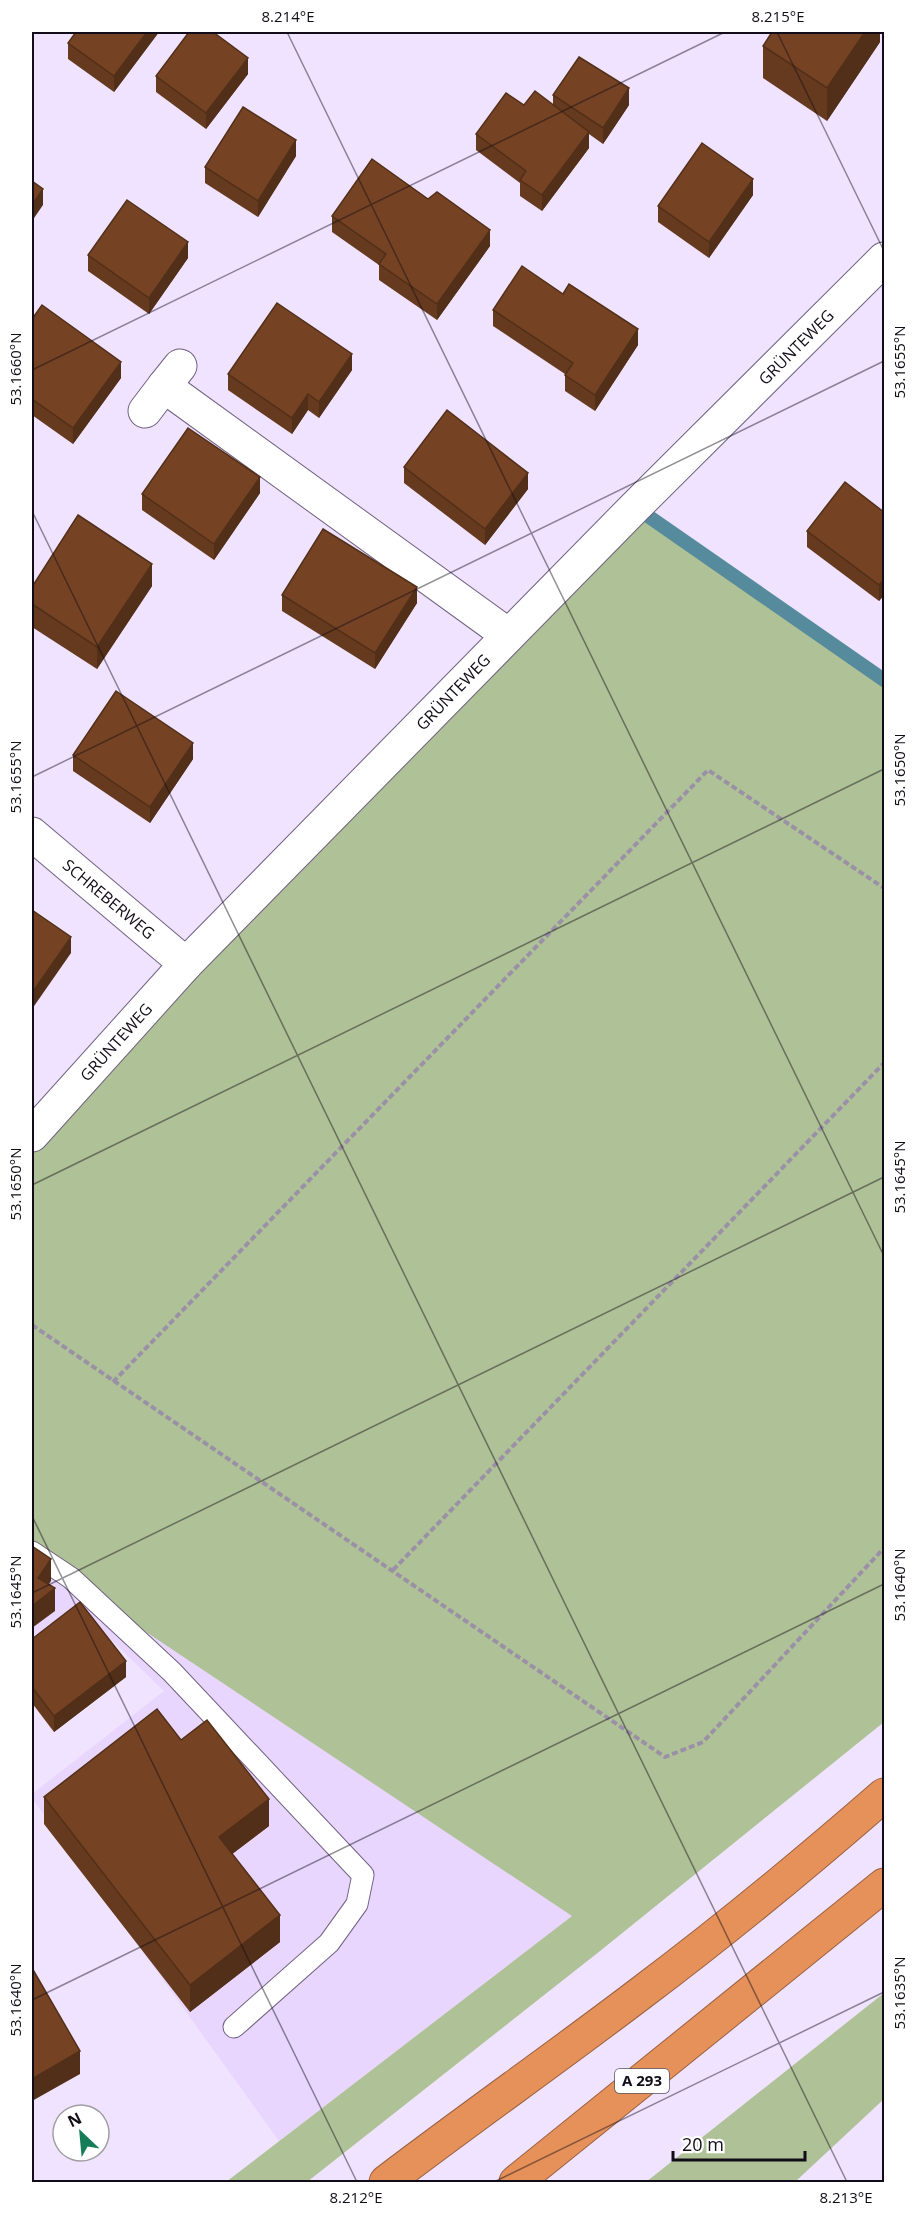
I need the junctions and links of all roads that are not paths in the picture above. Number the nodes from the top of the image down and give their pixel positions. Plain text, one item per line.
1 (885, 259) edge
2 (163, 388) dead end
3 (508, 635) junction
4 (32, 834) edge
5 (186, 964) junction
6 (32, 1135) edge
7 (32, 1552) edge
8 (885, 1795) edge
9 (885, 1885) edge
10 (234, 2027) dead end
11 (386, 2182) edge
12 (516, 2182) edge

1 - 3 street, GRÜNTEWEG
2 - 3 street
3 - 5 street, GRÜNTEWEG
4 - 5 street, SCHREBERWEG
5 - 6 street, GRÜNTEWEG
7 - 10 lane
8 - 11 highway
9 - 12 highway, A 293

